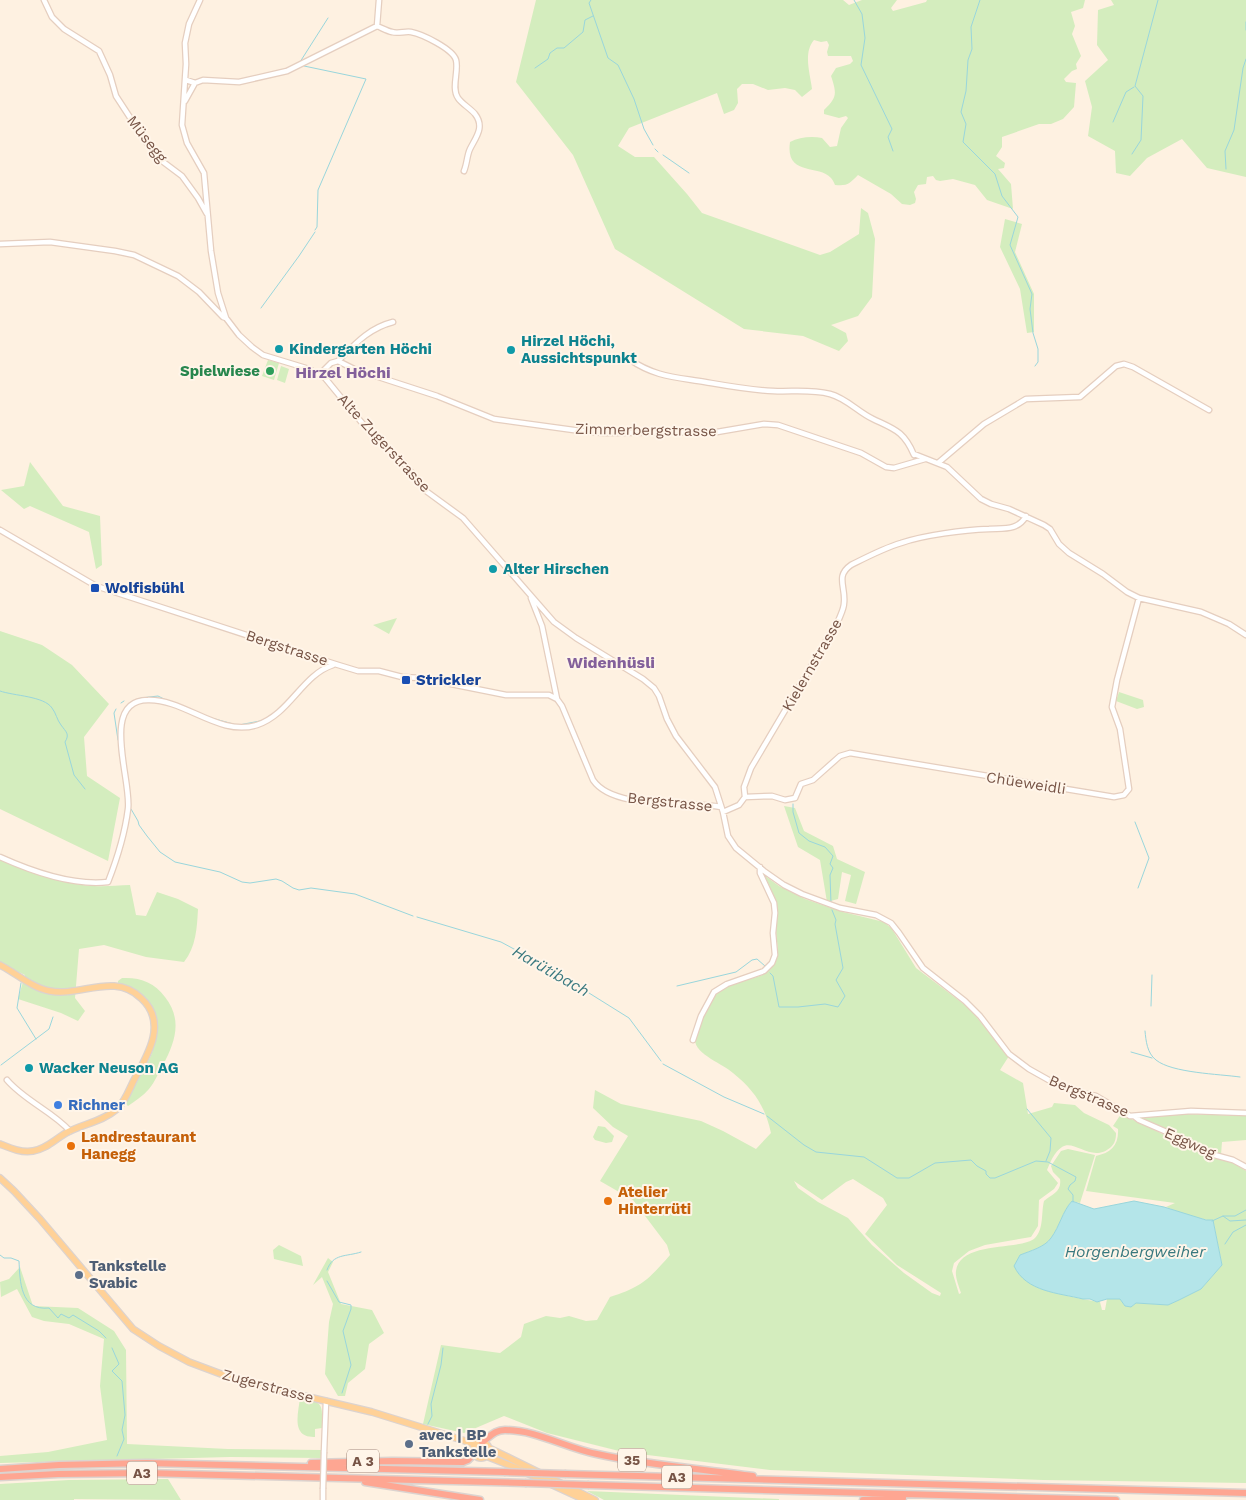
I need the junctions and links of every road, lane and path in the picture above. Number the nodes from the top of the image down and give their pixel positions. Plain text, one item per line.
1 (44, 0) edge
2 (200, 0) edge
3 (379, 0) edge
4 (377, 26) junction
5 (186, 80) junction
6 (195, 83) junction
7 (182, 105) junction
8 (464, 171) dead end
9 (209, 218) junction
10 (0, 244) edge
11 (226, 318) junction
12 (393, 322) dead end
13 (629, 359) dead end
14 (338, 361) junction
15 (320, 374) junction
16 (1209, 410) dead end
17 (914, 454) junction
18 (925, 459) junction
19 (915, 461) junction
20 (938, 463) junction
21 (1026, 516) junction
22 (0, 530) edge
23 (531, 596) junction
24 (1139, 598) junction
25 (1246, 635) edge
26 (319, 659) junction
27 (335, 664) junction
28 (320, 670) junction
29 (557, 699) junction
30 (745, 797) junction
31 (722, 809) junction
32 (0, 857) edge
33 (760, 867) junction
34 (0, 965) edge
35 (693, 1040) dead end
36 (7, 1080) dead end
37 (1246, 1113) edge
38 (1134, 1116) junction
39 (70, 1131) junction
40 (0, 1144) edge
41 (1246, 1168) edge
42 (0, 1178) edge
43 (326, 1401) junction
44 (476, 1447) junction
45 (489, 1448) junction
46 (486, 1456) junction
47 (249, 1465) junction
48 (0, 1469) edge
49 (0, 1477) edge
50 (332, 1478) junction
51 (788, 1480) junction
52 (1246, 1494) edge
53 (949, 1495) junction
54 (323, 1500) edge
55 (480, 1500) edge
56 (584, 1500) edge
57 (594, 1500) edge
58 (863, 1500) edge
59 (1116, 1500) edge

1 - 9 street, Müsegg
2 - 5 street, Alte Zugerstrasse
3 - 4 street
4 - 6 street
4 - 8 street
5 - 6 street
5 - 7 street, Alte Zugerstrasse
6 - 7 street
7 - 9 street, Alte Zugerstrasse
9 - 11 street, Alte Zugerstrasse
10 - 11 street
11 - 15 street, Alte Zugerstrasse
12 - 14 street
13 - 17 street
14 - 15 street
14 - 19 street, Zimmerbergstrasse
15 - 23 street, Alte Zugerstrasse
16 - 20 street
17 - 18 street
17 - 19 street
18 - 19 street, Zimmerbergstrasse
18 - 20 street
20 - 21 street
21 - 24 street
21 - 30 street, Kielernstrasse
22 - 26 street, Bergstrasse
23 - 29 street
23 - 31 street, Alte Zugerstrasse
24 - 25 street
24 - 30 street, Chüeweidli
26 - 27 street, Bergstrasse
26 - 28 street
27 - 28 street
27 - 29 street, Bergstrasse
28 - 32 street
29 - 31 street, Bergstrasse
30 - 31 street
31 - 33 street, Bergstrasse
33 - 35 street
33 - 38 street, Bergstrasse
34 - 39 main road
36 - 39 street
37 - 38 street, Bergstrasse
38 - 41 street, Eggweg
39 - 40 main road
42 - 43 main road, Zugerstrasse
43 - 44 main road, Zugerstrasse
43 - 54 street, bridge
44 - 45 main road, Zugerstrasse
44 - 46 main road, Zugerstrasse
44 - 47 highway, A 3
44 - 51 highway, 35
45 - 46 main road
45 - 57 main road, Zugerstrasse
46 - 56 main road, Zugerstrasse
47 - 48 highway, A3
47 - 51 highway, A3, bridge
49 - 50 highway, A3
50 - 53 highway, A3, bridge
50 - 55 highway
51 - 52 highway, A3
53 - 58 highway
53 - 59 highway, A3

